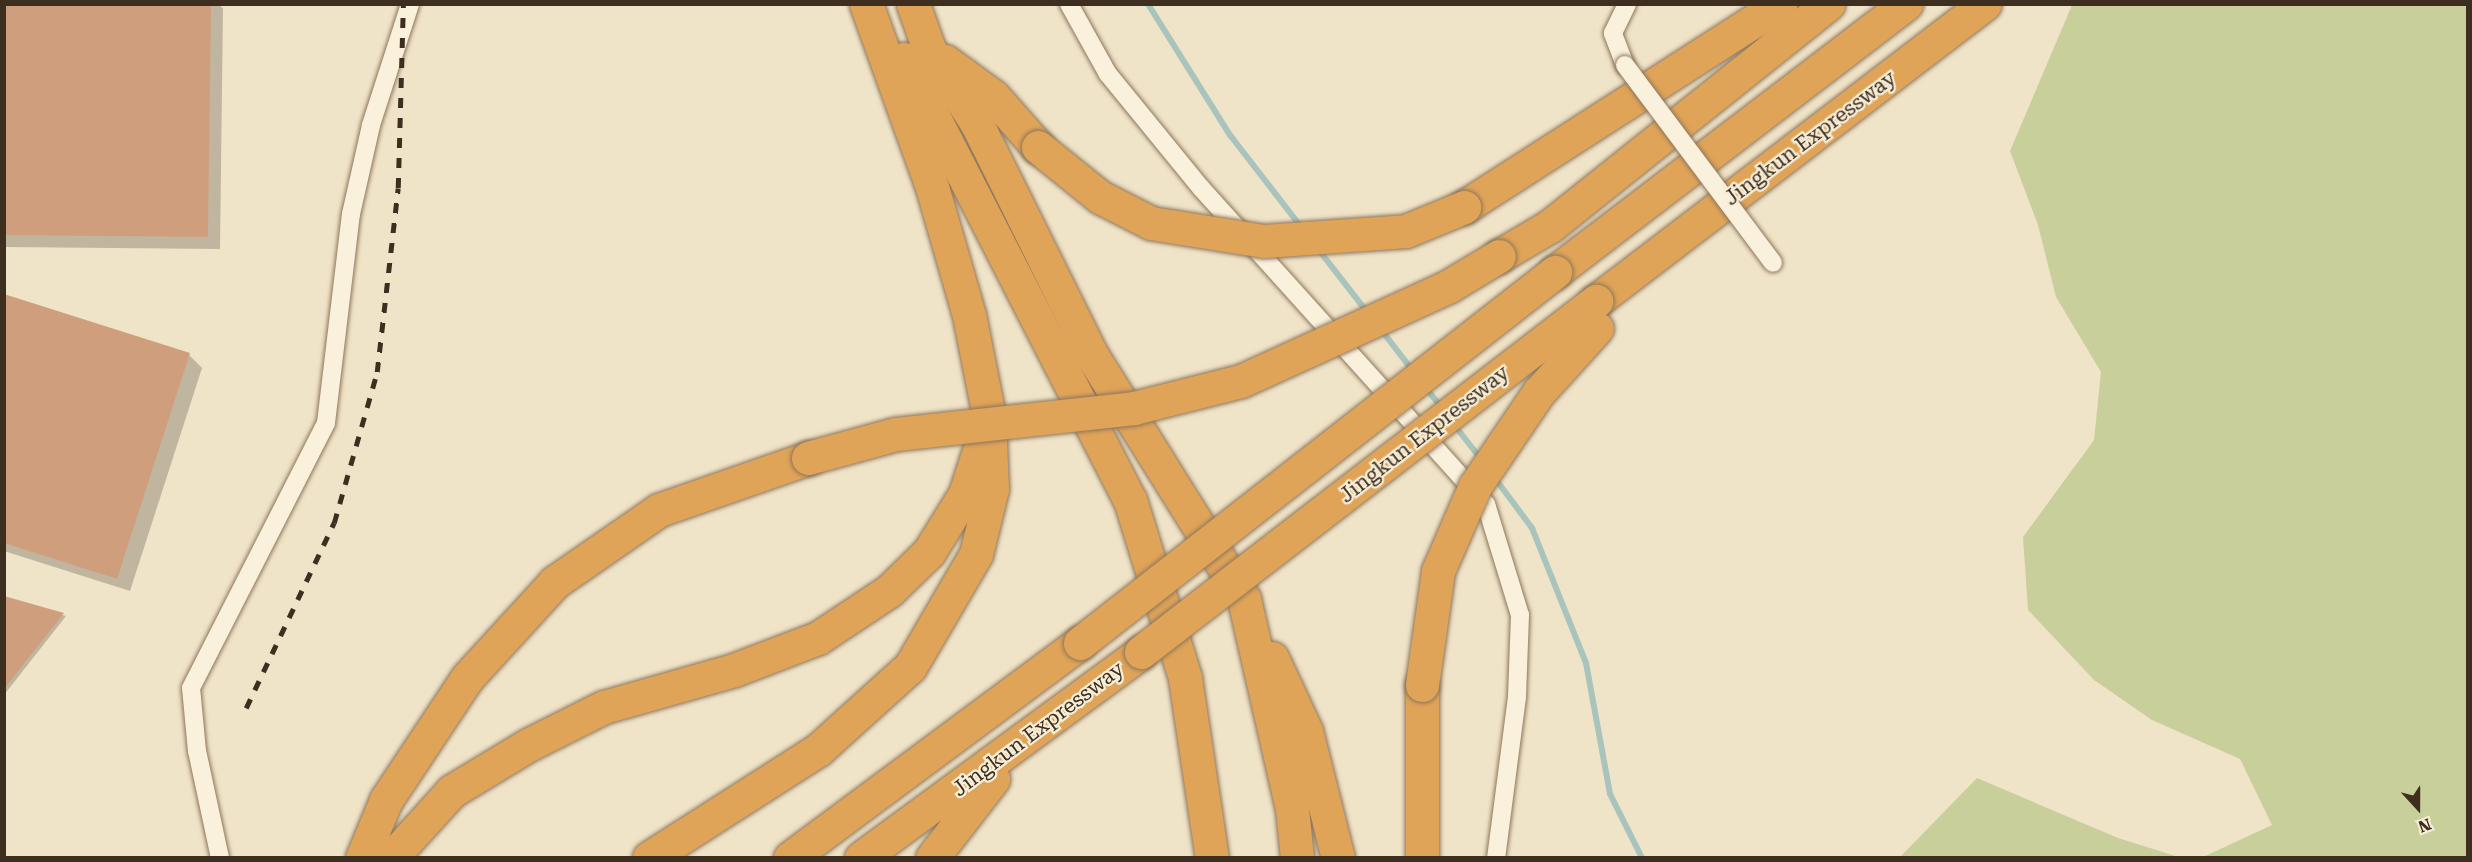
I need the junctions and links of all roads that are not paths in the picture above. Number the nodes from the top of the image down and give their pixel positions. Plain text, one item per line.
1 (410, 4) edge
2 (867, 4) edge
3 (875, 4) edge
4 (914, 4) edge
5 (1069, 4) edge
6 (1627, 4) edge
7 (1780, 4) edge
8 (1828, 4) edge
9 (1906, 4) edge
10 (1984, 4) edge
11 (929, 49) junction
12 (1773, 263) dead end
13 (1597, 315) junction
14 (989, 416) junction
15 (1244, 599) junction
16 (1045, 724) junction
17 (220, 858) edge
18 (362, 858) edge
19 (391, 858) edge
20 (650, 858) edge
21 (790, 858) edge
22 (861, 858) edge
23 (932, 858) edge
24 (1212, 858) edge
25 (1297, 858) edge
26 (1338, 858) edge
27 (1422, 858) edge
28 (1496, 858) edge

1 - 17 street
2 - 14 highway
3 - 24 highway
4 - 11 highway
5 - 28 street
6 - 12 street, bridge
7 - 11 highway, bridge
8 - 18 highway, bridge
9 - 21 highway, Jingkun Expressway, bridge
10 - 13 highway, Jingkun Expressway
11 - 15 highway
13 - 16 highway, Jingkun Expressway, bridge
13 - 27 highway, bridge
14 - 19 highway
14 - 20 highway
15 - 25 highway
15 - 26 highway
16 - 22 highway, Jingkun Expressway
16 - 23 highway

